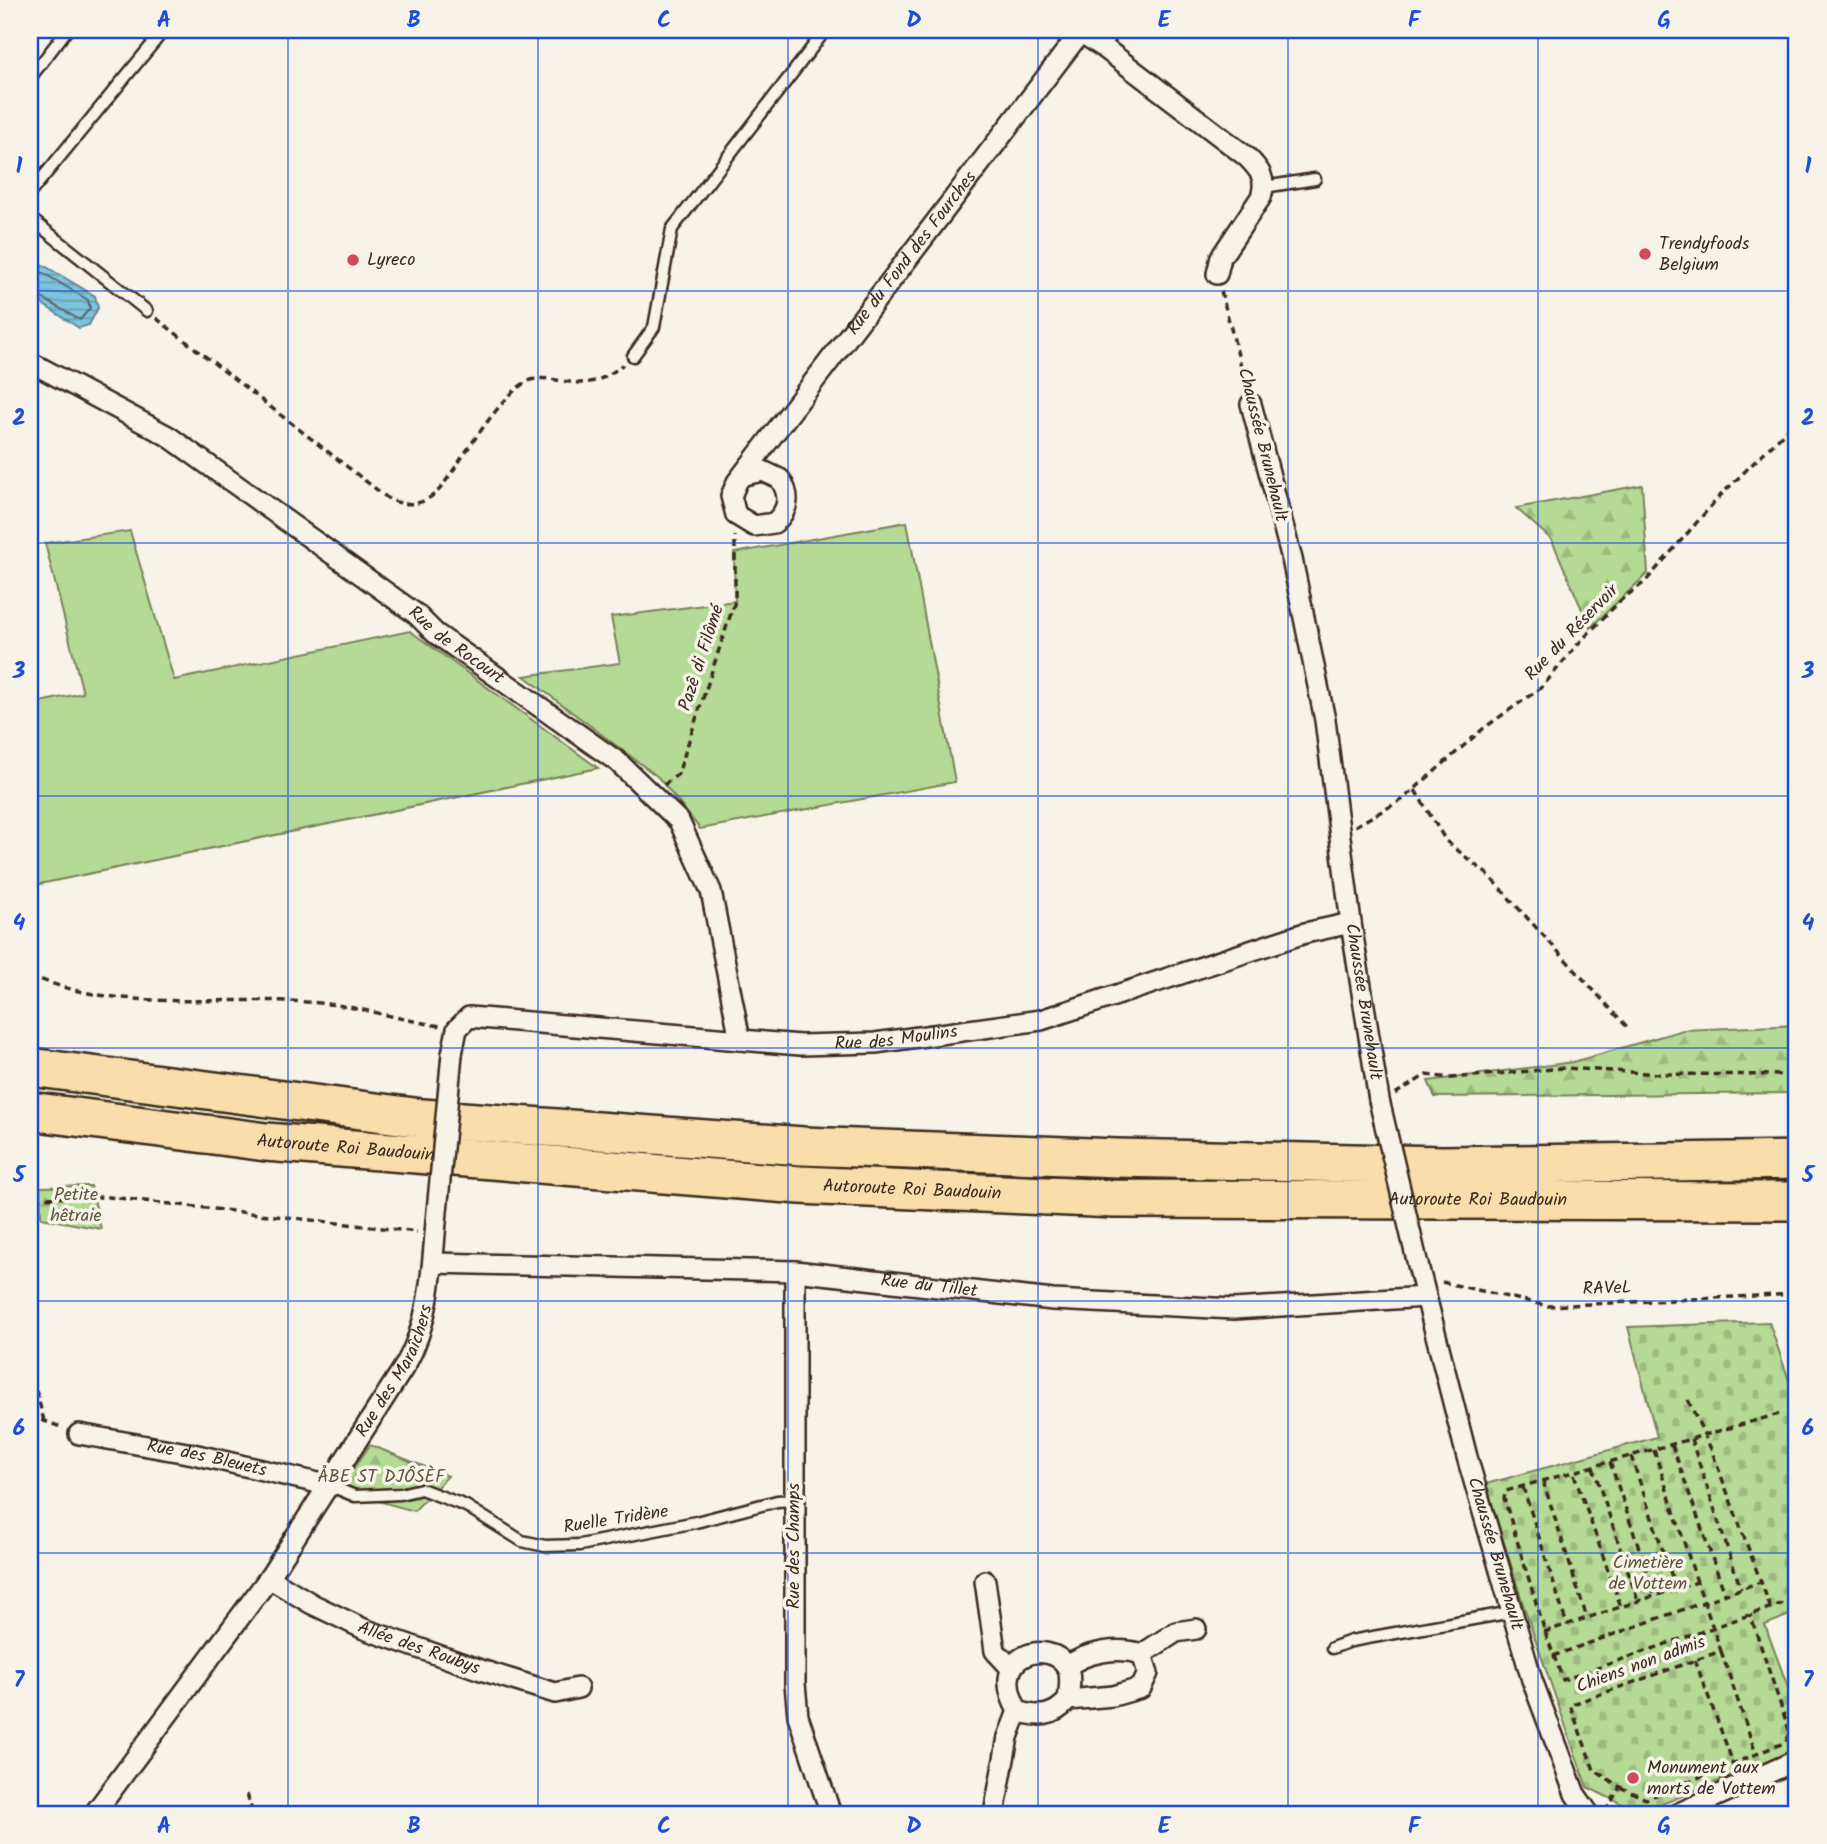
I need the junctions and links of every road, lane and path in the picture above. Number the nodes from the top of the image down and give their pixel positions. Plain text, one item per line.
1 (67, 30) edge
2 (164, 30) edge
3 (820, 30) edge
4 (1116, 30) edge
5 (1079, 31) edge
6 (1104, 47) junction
7 (30, 78) edge
8 (1315, 179) dead end
9 (1264, 187) junction
10 (30, 194) edge
11 (30, 218) edge
12 (1217, 274) joint
13 (146, 311) joint
14 (633, 356) joint
15 (30, 362) edge
16 (1251, 404) joint
17 (1797, 420) edge
18 (744, 475) junction
19 (737, 514) junction
20 (1415, 790) junction
21 (652, 795) junction
22 (1340, 833) junction
23 (1351, 923) junction
24 (30, 975) edge
25 (457, 1029) junction
26 (1630, 1030) dead end
27 (740, 1040) junction
28 (30, 1044) edge
29 (30, 1068) edge
30 (1797, 1075) edge
31 (100, 1077) junction
32 (1379, 1098) junction
33 (30, 1111) edge
34 (1797, 1160) edge
35 (1797, 1200) edge
36 (435, 1232) junction
37 (433, 1263) junction
38 (795, 1271) junction
39 (1422, 1280) junction
40 (1797, 1294) edge
41 (1688, 1400) dead end
42 (1779, 1414) dead end
43 (30, 1416) edge
44 (44, 1421) junction
45 (79, 1434) joint
46 (1702, 1436) junction
47 (1691, 1439) junction
48 (1672, 1445) junction
49 (1654, 1450) junction
50 (1631, 1456) junction
51 (1611, 1462) junction
52 (1593, 1467) junction
53 (1573, 1473) junction
54 (1543, 1481) junction
55 (331, 1486) junction
56 (1522, 1488) junction
57 (794, 1500) junction
58 (269, 1578) junction
59 (985, 1581) dead end
60 (1697, 1582) junction
61 (1760, 1582) junction
62 (1676, 1589) junction
63 (1741, 1589) junction
64 (1725, 1595) junction
65 (1656, 1596) junction
66 (1795, 1599) dead end
67 (1639, 1602) junction
68 (1704, 1602) junction
69 (1620, 1607) junction
70 (1770, 1607) junction
71 (1512, 1612) junction
72 (1750, 1614) junction
73 (1587, 1618) junction
74 (1567, 1625) junction
75 (1713, 1626) junction
76 (1196, 1629) dead end
77 (1545, 1632) junction
78 (1520, 1640) junction
79 (1332, 1648) dead end
80 (1721, 1651) junction
81 (1142, 1654) junction
82 (1553, 1656) junction
83 (1695, 1660) junction
84 (1067, 1667) junction
85 (1011, 1668) junction
86 (578, 1688) dead end
87 (1068, 1700) junction
88 (1018, 1711) junction
89 (1756, 1754) junction
90 (1797, 1760) edge
91 (1733, 1763) junction
92 (1620, 1787) junction
93 (247, 1794) dead end
94 (94, 1814) edge
95 (253, 1814) edge
96 (831, 1814) edge
97 (994, 1814) edge
98 (1589, 1814) edge
99 (1604, 1814) edge
100 (1677, 1814) edge

1 - 7 lane
2 - 10 lane
3 - 14 lane
4 - 6 lane
5 - 6 street, Rue du Fond des Fourches
5 - 18 street, Rue du Fond des Fourches
6 - 9 street, Rue du Fond des Fourches
8 - 9 lane
9 - 12 street
11 - 13 lane
12 - 16 path, Chaussée Brunehault
13 - 14 path
15 - 21 street, Rue de Rocourt
16 - 22 street, Chaussée Brunehault
17 - 20 path, Rue du Réservoir
18 - 19 street, Rue du Fond des Fourches
18 - 19 street
19 - 21 path, Pazê di Filômé
20 - 22 path, Rue du Réservoir
20 - 26 path
21 - 27 street, Rue de Rocourt
22 - 23 street, Chaussée Brunehault
23 - 27 street, Rue des Moulins
23 - 32 street, Chaussée Brunehault
24 - 25 path
25 - 27 street, Rue des Moulins
25 - 36 street, Rue des Maraîchers, bridge
28 - 31 highway
29 - 31 highway, Autoroute Roi Baudouin
30 - 32 path
31 - 34 highway, Autoroute Roi Baudouin
32 - 39 street, Chaussée Brunehault, bridge
33 - 35 highway, Autoroute Roi Baudouin
36 - 37 street, Rue des Maraîchers
36 - 44 path
37 - 38 street, Rue du Tillet
37 - 55 street, Rue des Maraîchers
38 - 39 street, Rue du Tillet
38 - 57 street, Rue des Champs
39 - 40 path, RAVeL
39 - 71 street, Chaussée Brunehault
41 - 46 path
42 - 46 path
43 - 44 path
44 - 45 path
45 - 55 street, Rue des Bleuets
46 - 47 path
46 - 61 path
47 - 48 path
47 - 63 path
48 - 49 path
48 - 64 path
49 - 50 path
49 - 60 path, Chiens non admis
50 - 51 path
50 - 62 path
51 - 52 path
51 - 65 path
52 - 53 path
52 - 67 path
53 - 54 path
53 - 69 path
54 - 56 path
54 - 73 path
55 - 57 lane, Ruelle Tridène
55 - 58 street, Rue des Maraîchers
56 - 74 path
56 - 77 path
57 - 96 street, Rue des Champs
58 - 86 street, Allée des Roubys
58 - 94 street, Rue des Maraîchers
59 - 85 street
60 - 62 path
60 - 68 path, Chiens non admis
61 - 63 path
61 - 70 path
62 - 65 path
63 - 64 path
64 - 68 path
65 - 67 path
66 - 70 path
67 - 69 path
68 - 75 path, Chiens non admis
68 - 82 path
69 - 73 path
70 - 72 path
71 - 78 street, Chaussée Brunehault
71 - 79 lane
72 - 75 path
72 - 89 path
73 - 74 path
74 - 77 path
75 - 80 path, Chiens non admis
75 - 82 path
76 - 81 street
77 - 78 path
77 - 82 path
78 - 98 street, Chaussée Brunehault
80 - 83 path, Chiens non admis
80 - 89 path
81 - 84 street
81 - 87 street
83 - 91 path
83 - 92 path, Chiens non admis
84 - 85 street
84 - 87 street
85 - 88 street
87 - 88 street
88 - 97 street
89 - 91 path
90 - 100 street
91 - 92 path
92 - 99 path
93 - 95 path

